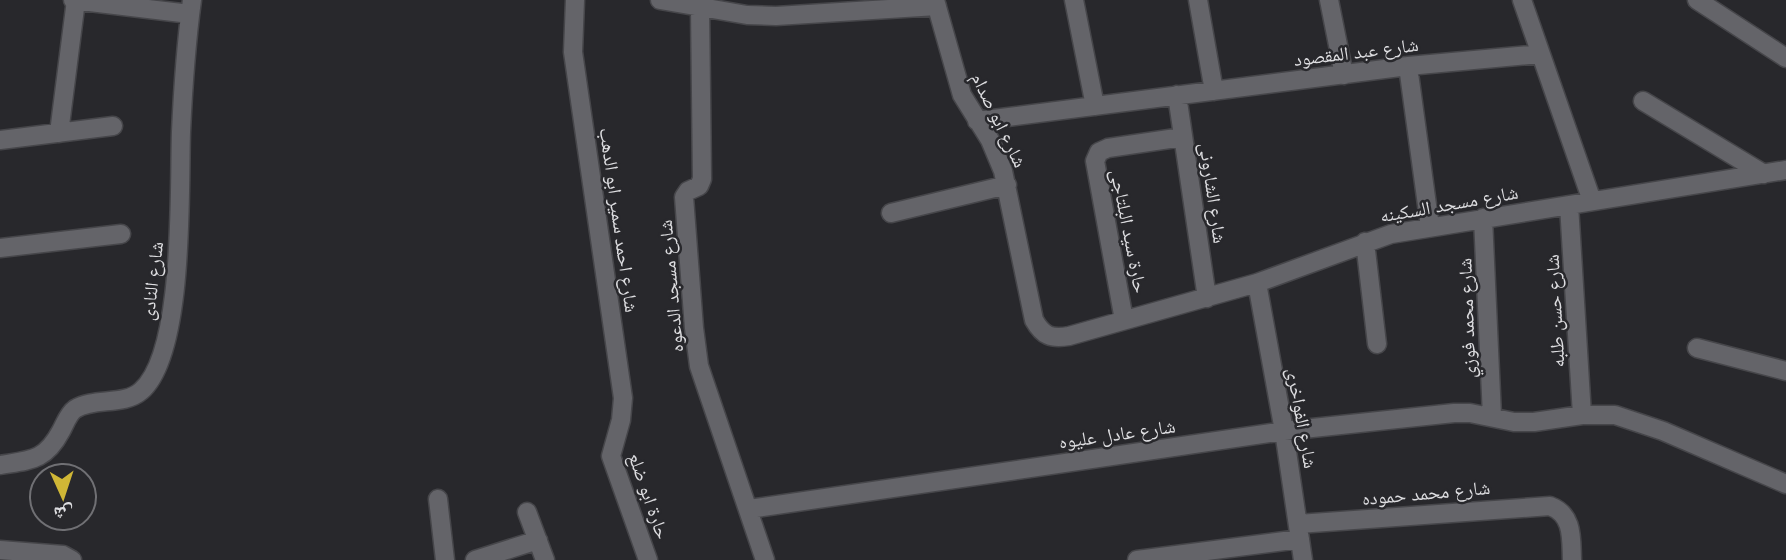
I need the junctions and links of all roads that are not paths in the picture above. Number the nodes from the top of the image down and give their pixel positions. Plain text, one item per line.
1 (75, 0) edge
2 (575, 0) edge
3 (660, 0) edge
4 (1074, 0) edge
5 (1198, 0) edge
6 (1329, 0) edge
7 (1522, 0) edge
8 (1697, 0) edge
9 (936, 3) edge
10 (863, 5) edge
11 (720, 6) edge
12 (191, 7) edge
13 (700, 7) junction
14 (1540, 54) junction
15 (1786, 58) edge
16 (1408, 66) junction
17 (1344, 75) junction
18 (1214, 91) junction
19 (1177, 95) junction
20 (1643, 101) dead end
21 (1095, 106) junction
22 (977, 121) junction
23 (113, 126) dead end
24 (59, 133) junction
25 (1184, 137) junction
26 (0, 141) edge
27 (1786, 170) edge
28 (1764, 174) junction
29 (1007, 185) junction
30 (1592, 201) junction
31 (1569, 205) junction
32 (891, 214) dead end
33 (1483, 218) junction
34 (1430, 227) junction
35 (121, 234) dead end
36 (1365, 242) junction
37 (0, 248) edge
38 (1257, 283) junction
39 (1207, 298) junction
40 (1124, 320) junction
41 (1047, 337) joint
42 (1377, 344) dead end
43 (1696, 348) dead end
44 (1786, 371) edge
45 (1582, 415) junction
46 (1492, 416) junction
47 (1284, 431) junction
48 (613, 444) joint
49 (0, 465) edge
50 (1786, 484) edge
51 (438, 499) dead end
52 (749, 509) junction
53 (527, 512) dead end
54 (1299, 532) junction
55 (538, 540) junction
56 (0, 550) edge
57 (72, 560) edge
58 (445, 560) edge
59 (475, 560) edge
60 (545, 560) edge
61 (649, 560) edge
62 (765, 560) edge
63 (1137, 560) edge
64 (1303, 560) edge
65 (1572, 560) edge

1 - 12 street
1 - 24 street
2 - 48 street, شارع احمد سمير ابو الدهب
3 - 13 street
4 - 21 street
5 - 18 street
6 - 17 street
7 - 14 street
8 - 15 street
9 - 10 street
9 - 22 street, شارع ابو صدام
10 - 11 street
11 - 13 street
12 - 49 street, شارع النادى
13 - 52 street, شارع مسجد الدعوه
14 - 16 street, شارع عبد المقصود
14 - 30 street
16 - 17 street, شارع عبد المقصود
16 - 34 street
17 - 18 street, شارع عبد المقصود
18 - 19 street, شارع عبد المقصود
19 - 21 street, شارع عبد المقصود
19 - 25 street, شارع الشارونى
20 - 28 street
21 - 22 street, شارع عبد المقصود
22 - 29 street, شارع ابو صدام
23 - 24 street
24 - 26 street
25 - 39 street, شارع الشارونى
25 - 40 street, حارة سيد البلتاجى
27 - 28 street, شارع مسجد السكينه
28 - 30 street, شارع مسجد السكينه
29 - 32 street
29 - 41 street, شارع ابو صدام
30 - 31 street, شارع مسجد السكينه
31 - 33 street, شارع مسجد السكينه
31 - 45 street, شارع حسن طلبه
33 - 34 street, شارع مسجد السكينه
33 - 46 street, شارع محمد فوزي
34 - 36 street, شارع مسجد السكينه
35 - 37 street
36 - 38 street, شارع مسجد السكينه
36 - 42 street
38 - 39 street, شارع مسجد السكينه
38 - 47 street, شارع الفواخرى
39 - 40 street, شارع مسجد السكينه
40 - 41 street, شارع مسجد السكينه
43 - 44 street
45 - 46 street, شارع عادل عليوه
45 - 50 street, شارع عادل عليوه
46 - 47 street, شارع عادل عليوه
47 - 52 street, شارع عادل عليوه
47 - 54 street, شارع الفواخرى
48 - 61 street, حارة ابو ضلع
51 - 58 street
52 - 62 street, شارع مسجد الدعوه
53 - 55 street
54 - 63 street, شارع محمد حموده
54 - 64 street, شارع الفواخرى
54 - 65 street, شارع محمد حموده
55 - 59 street
55 - 60 street
56 - 57 street

